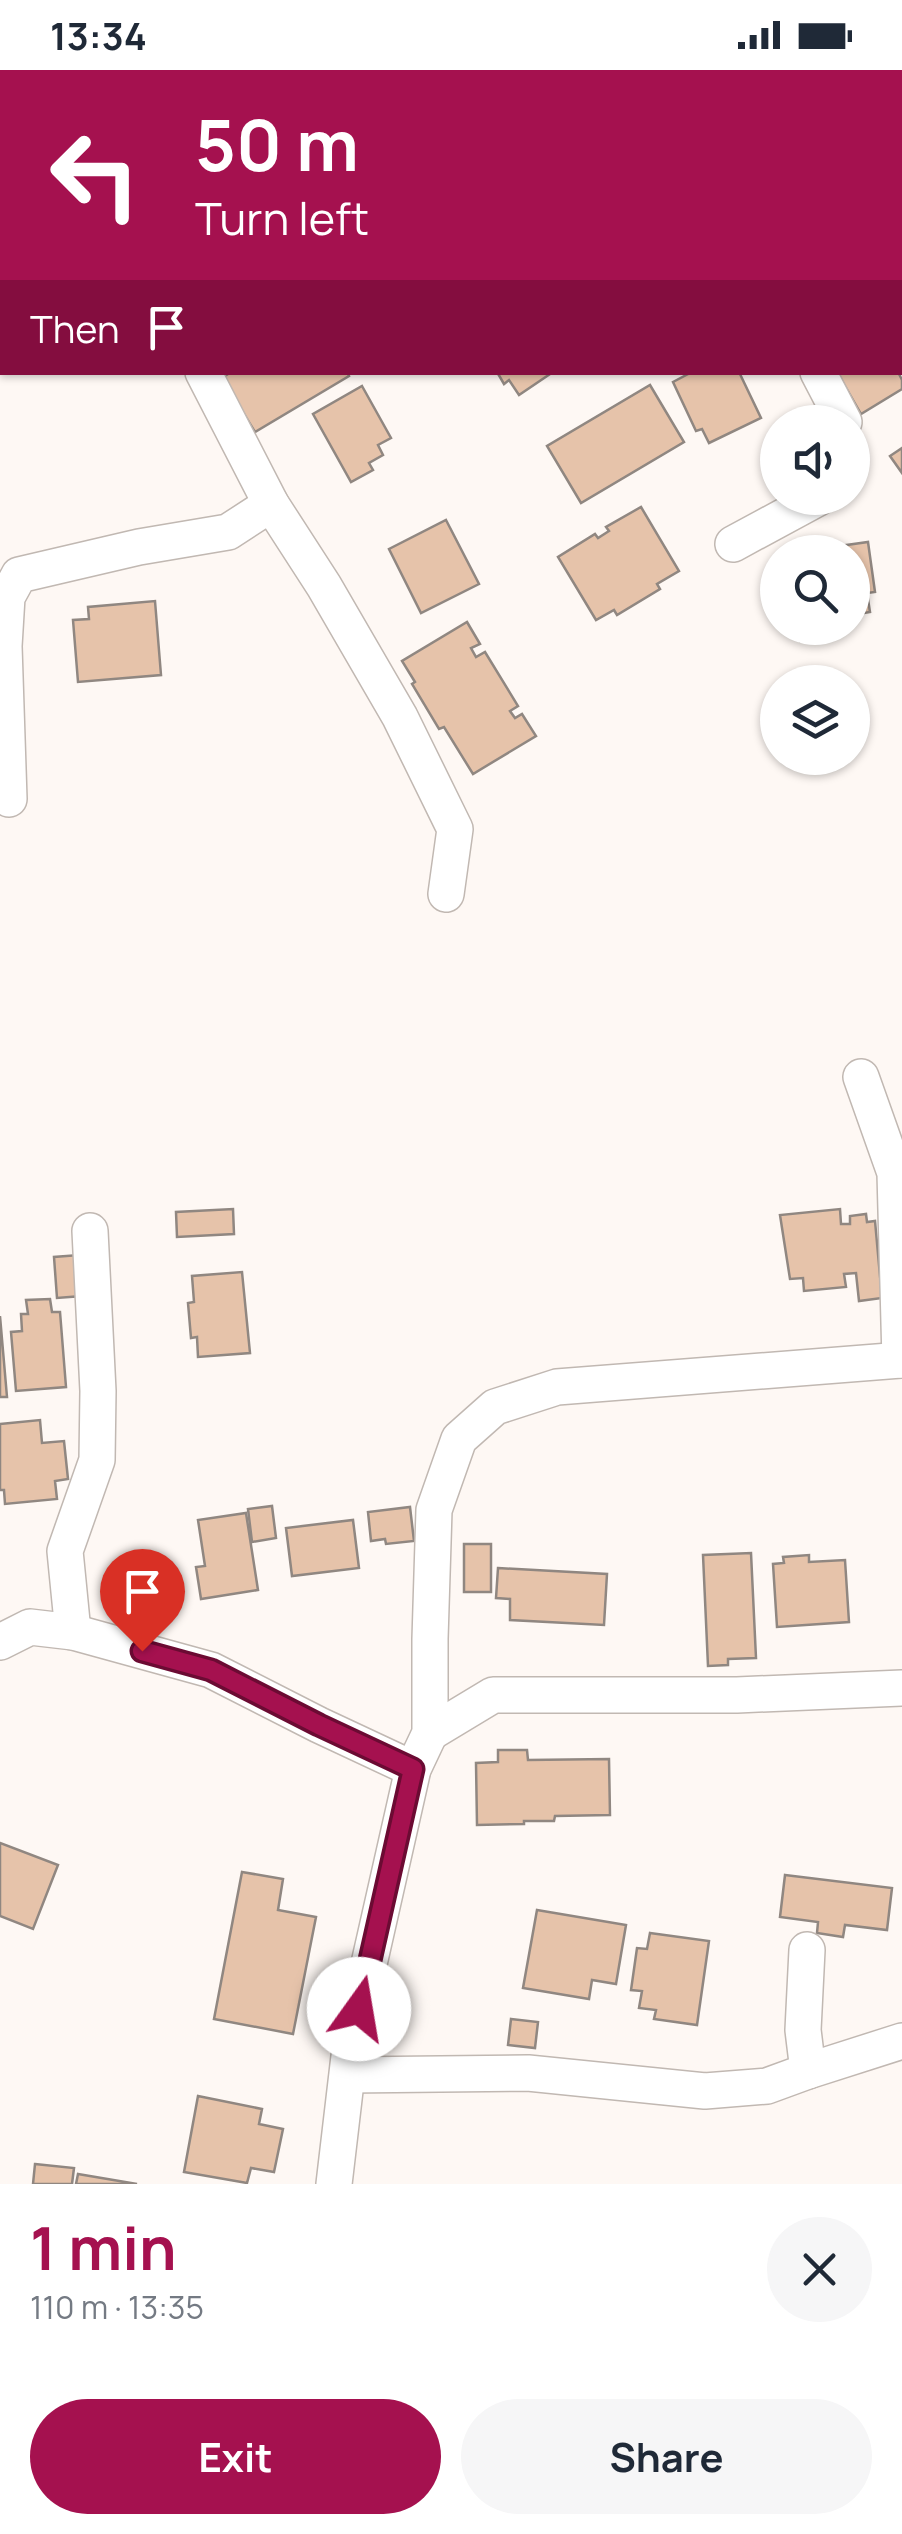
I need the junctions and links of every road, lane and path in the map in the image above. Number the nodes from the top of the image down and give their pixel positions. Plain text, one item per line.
1 (205, 375) edge
2 (820, 375) edge
3 (835, 405) edge
4 (271, 504) junction
5 (787, 515) edge
6 (733, 544) dead end
7 (8, 799) dead end
8 (446, 894) dead end
9 (861, 1077) dead end
10 (90, 1231) dead end
11 (901, 1360) edge
12 (73, 1632) junction
13 (0, 1642) edge
14 (902, 1688) edge
15 (430, 1734) junction
16 (413, 1769) junction
17 (808, 1950) dead end
18 (902, 2041) edge
19 (808, 2071) junction
20 (348, 2075) junction
21 (334, 2184) edge

1 - 4 street
2 - 3 street
4 - 7 street
4 - 8 street
5 - 6 street
9 - 11 street
10 - 12 street
11 - 15 street
12 - 13 street
12 - 16 street
14 - 15 street
15 - 16 street
16 - 20 street
17 - 19 street
18 - 19 street
19 - 20 street
20 - 21 street

